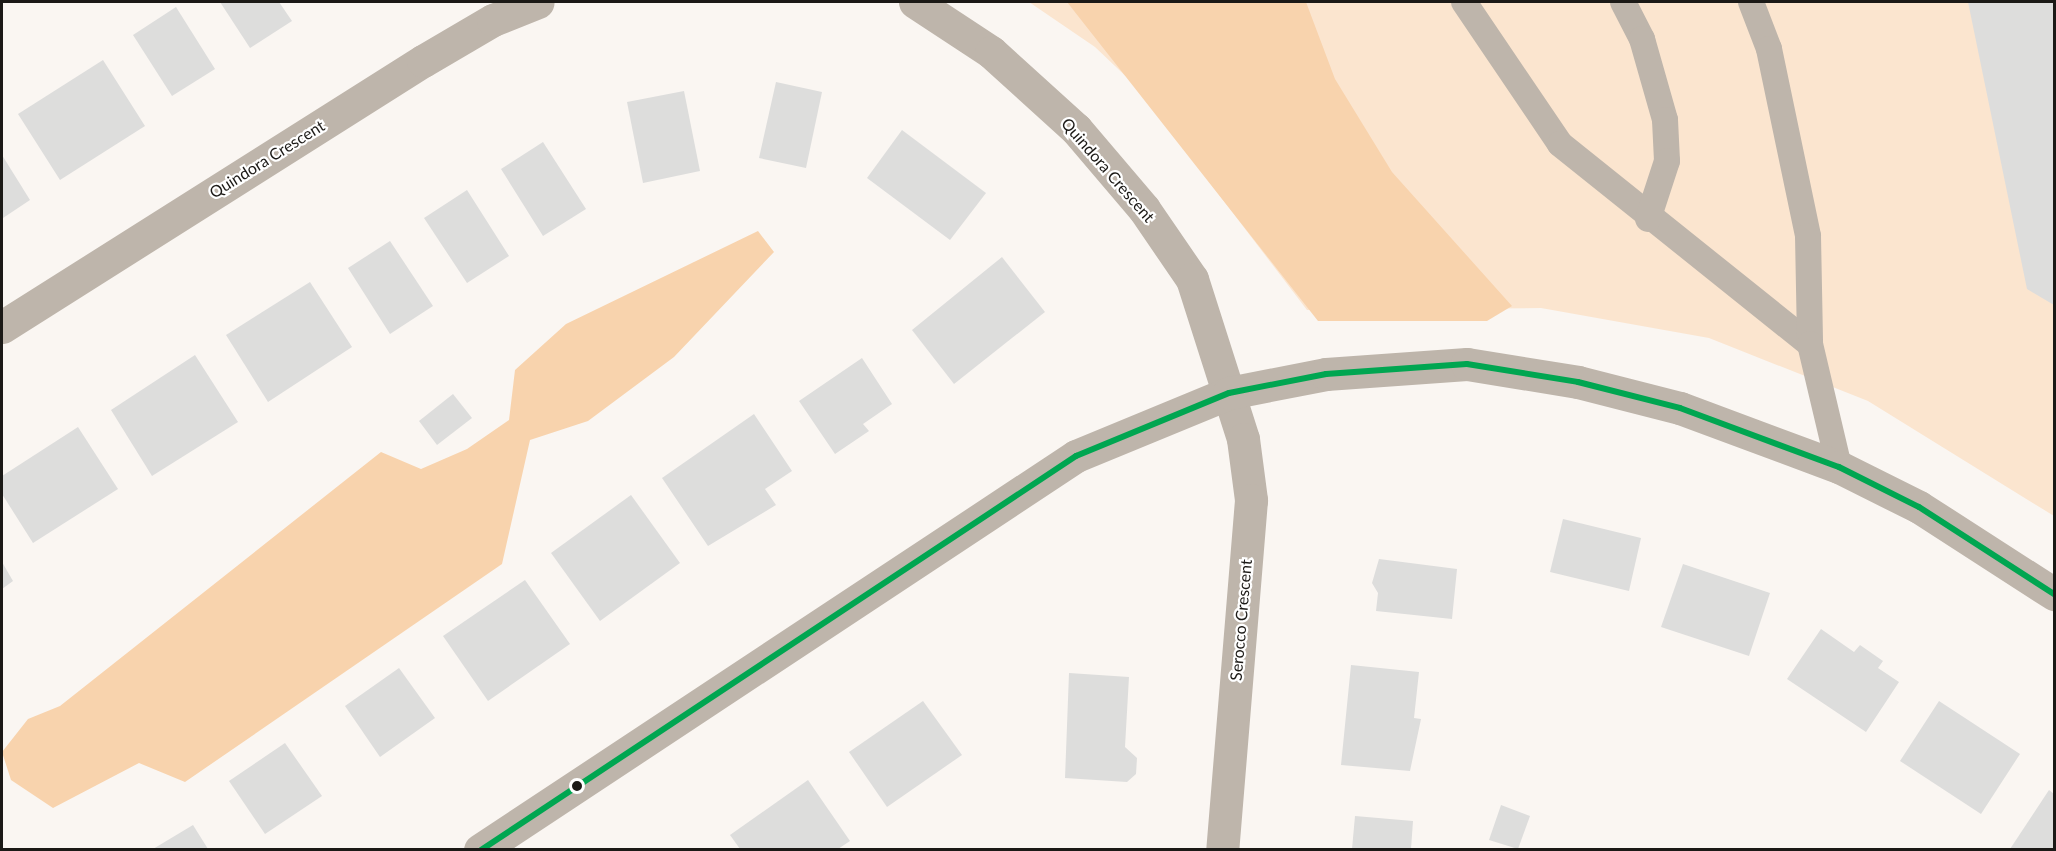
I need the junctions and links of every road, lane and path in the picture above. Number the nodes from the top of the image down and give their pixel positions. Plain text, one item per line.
1 (538, 2) edge
2 (915, 2) edge
3 (1464, 2) edge
4 (1623, 2) edge
5 (1751, 2) edge
6 (1648, 219) junction
7 (2, 327) edge
8 (1810, 344) junction
9 (1229, 393) junction
10 (1839, 467) junction
11 (2055, 594) edge
12 (480, 849) edge
13 (1222, 849) edge

1 - 7 street, Quindora Crescent
2 - 9 street, Quindora Crescent
3 - 6 lane
4 - 6 lane
5 - 8 lane
6 - 8 lane
8 - 10 lane
9 - 10 street
9 - 12 street
9 - 13 street, Serocco Crescent
10 - 11 street

